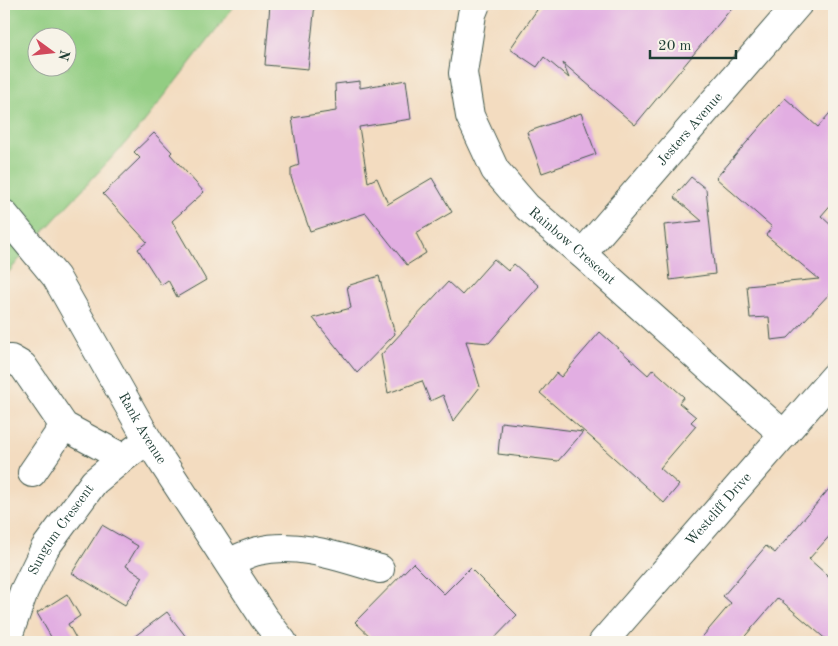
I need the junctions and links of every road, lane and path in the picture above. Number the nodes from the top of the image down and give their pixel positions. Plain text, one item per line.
1 (476, 4) edge
2 (798, 4) edge
3 (4, 214) edge
4 (582, 254) junction
5 (4, 359) edge
6 (834, 377) edge
7 (64, 426) junction
8 (784, 434) junction
9 (148, 440) junction
10 (123, 458) junction
11 (32, 473) dead end
12 (229, 562) junction
13 (380, 568) dead end
14 (6, 642) edge
15 (283, 642) edge
16 (603, 642) edge

1 - 4 street, Rainbow Crescent
2 - 4 street, Jesters Avenue
3 - 9 street, Rank Avenue
4 - 8 street, Rainbow Crescent
5 - 7 street
6 - 8 street, Westcliff Drive
7 - 10 street
7 - 11 street
8 - 16 street, Westcliff Drive
9 - 10 street, Sungum Crescent
9 - 12 street, Rank Avenue
10 - 14 street, Sungum Crescent
12 - 13 street
12 - 15 street, Rank Avenue

